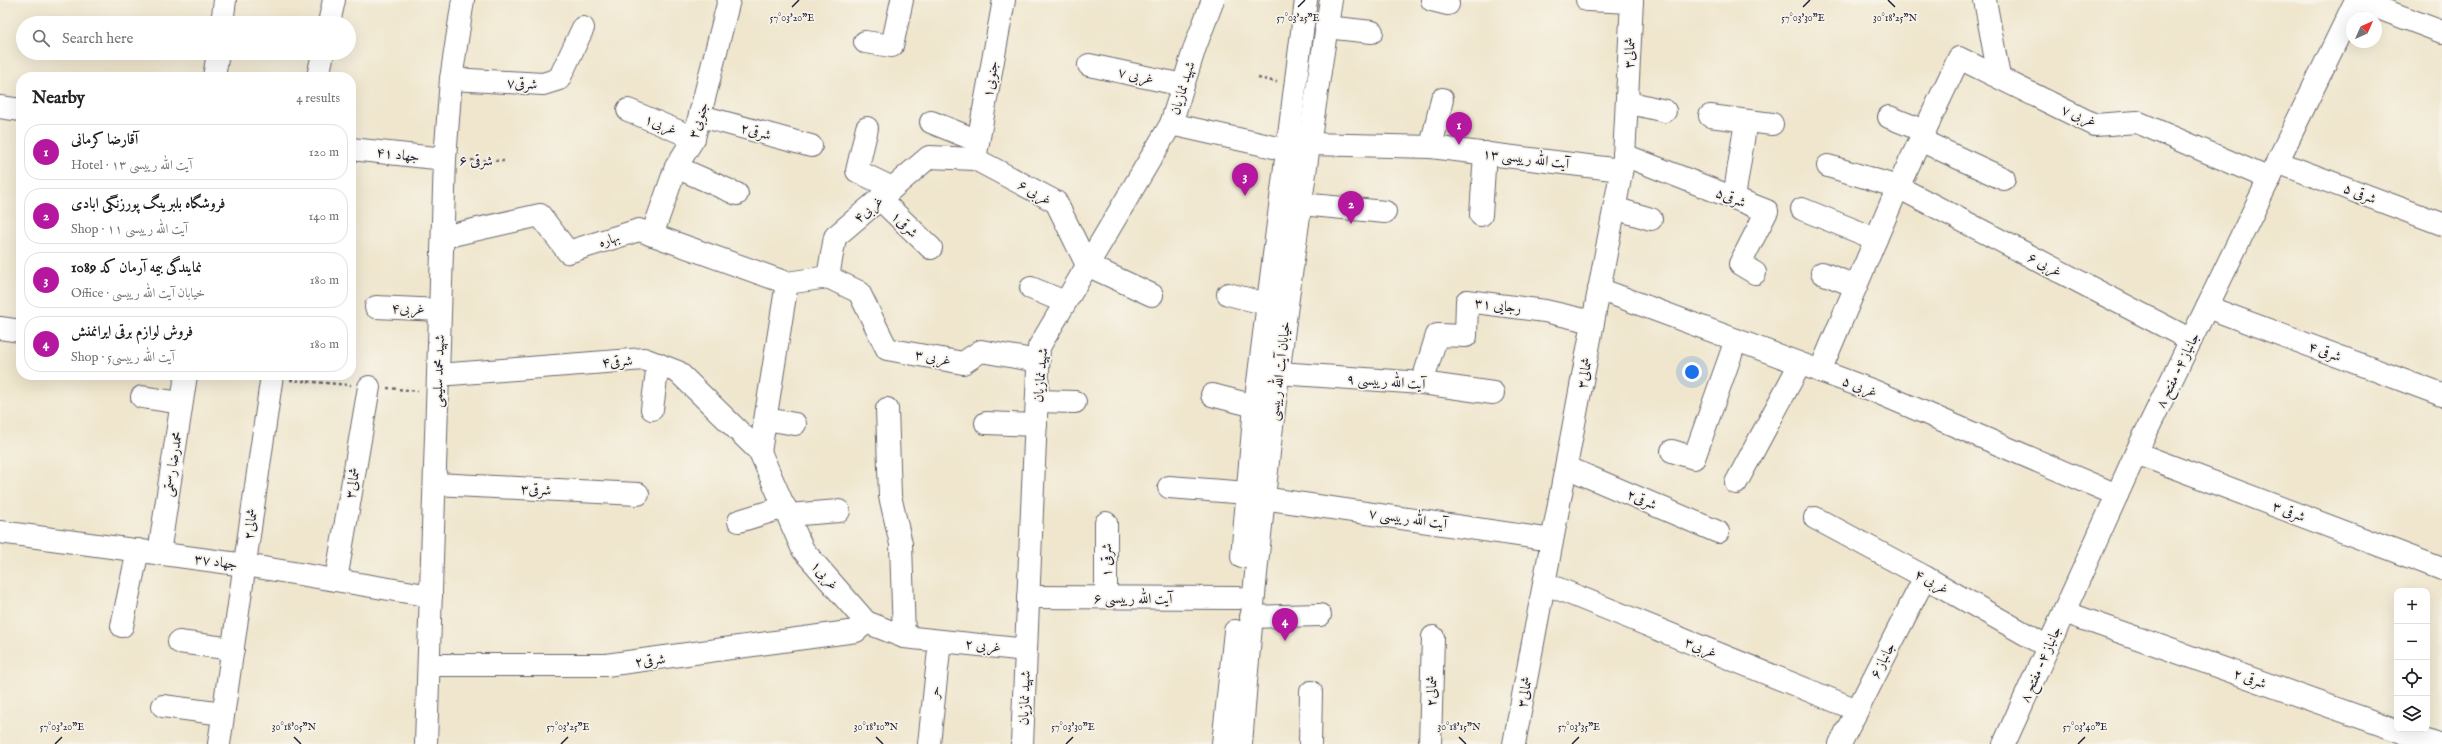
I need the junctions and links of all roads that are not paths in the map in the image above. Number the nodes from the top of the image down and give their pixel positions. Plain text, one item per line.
1 (225, 0) edge
2 (334, 0) edge
3 (463, 0) edge
4 (729, 0) edge
5 (902, 0) edge
6 (1004, 0) edge
7 (1306, 0) edge
8 (1331, 0) edge
9 (1587, 0) edge
10 (1985, 0) edge
11 (2357, 0) edge
12 (1210, 1) edge
13 (1632, 1) edge
14 (223, 16) edge
15 (331, 16) edge
16 (1303, 23) junction
17 (1326, 27) junction
18 (583, 28) dead end
19 (1372, 32) dead end
20 (2442, 32) edge
21 (865, 42) dead end
22 (217, 60) edge
23 (322, 60) edge
24 (1089, 65) dead end
25 (215, 72) edge
26 (319, 72) edge
27 (1999, 77) junction
28 (450, 79) junction
29 (1183, 85) junction
30 (1442, 99) dead end
31 (1627, 102) junction
32 (0, 107) edge
33 (16, 109) edge
34 (628, 110) dead end
35 (1665, 111) dead end
36 (701, 116) junction
37 (1710, 116) dead end
38 (1889, 118) dead end
39 (1746, 121) junction
40 (931, 122) dead end
41 (1171, 124) junction
42 (1772, 124) dead end
43 (867, 128) dead end
44 (1922, 135) junction
45 (694, 138) junction
46 (1310, 144) junction
47 (811, 146) dead end
48 (1431, 147) junction
49 (356, 150) edge
50 (977, 150) junction
51 (1287, 150) junction
52 (1485, 154) junction
53 (445, 160) junction
54 (1623, 162) junction
55 (1828, 166) dead end
56 (676, 167) junction
57 (2274, 170) junction
58 (2004, 179) dead end
59 (1898, 187) junction
60 (737, 194) dead end
61 (886, 194) junction
62 (1734, 198) junction
63 (1300, 204) junction
64 (1614, 208) junction
65 (1802, 209) dead end
66 (1385, 212) dead end
67 (1481, 215) dead end
68 (1652, 219) dead end
69 (2442, 224) edge
70 (652, 235) junction
71 (443, 238) junction
72 (1876, 239) junction
73 (931, 248) dead end
74 (1087, 265) junction
75 (1755, 273) dead end
76 (1822, 273) dead end
77 (828, 277) junction
78 (787, 283) junction
79 (1856, 286) junction
80 (1031, 288) dead end
81 (1599, 289) junction
82 (1228, 294) dead end
83 (1152, 295) dead end
84 (1065, 302) junction
85 (1268, 304) junction
86 (376, 307) dead end
87 (2207, 307) junction
88 (440, 310) junction
89 (1593, 322) junction
90 (0, 328) edge
91 (16, 330) edge
92 (1736, 340) junction
93 (2191, 340) junction
94 (1038, 361) junction
95 (658, 364) junction
96 (1800, 364) junction
97 (1820, 371) junction
98 (1278, 373) junction
99 (438, 375) junction
100 (185, 380) edge
101 (271, 380) edge
102 (1422, 383) junction
103 (369, 387) dead end
104 (1493, 393) dead end
105 (1212, 395) dead end
106 (2442, 395) edge
107 (142, 397) dead end
108 (1037, 401) junction
109 (1075, 402) dead end
110 (181, 403) junction
111 (1255, 406) junction
112 (652, 409) dead end
113 (887, 409) dead end
114 (766, 419) junction
115 (986, 423) dead end
116 (795, 424) dead end
117 (1036, 426) junction
118 (1672, 451) dead end
119 (760, 452) junction
120 (2136, 453) junction
121 (1566, 467) junction
122 (1736, 483) dead end
123 (435, 484) junction
124 (1169, 487) dead end
125 (638, 494) dead end
126 (2117, 495) junction
127 (1255, 496) junction
128 (787, 511) junction
129 (839, 511) dead end
130 (1815, 518) dead end
131 (738, 521) dead end
132 (1106, 523) dead end
133 (0, 532) edge
134 (1718, 532) dead end
135 (1552, 540) junction
136 (148, 552) junction
137 (244, 565) junction
138 (2442, 569) edge
139 (1925, 577) junction
140 (336, 580) junction
141 (1544, 583) junction
142 (431, 596) junction
143 (1028, 597) junction
144 (1106, 598) junction
145 (1238, 598) junction
146 (2064, 612) junction
147 (1320, 615) dead end
148 (1251, 617) junction
149 (866, 622) junction
150 (122, 626) dead end
151 (904, 637) junction
152 (1433, 637) dead end
153 (940, 641) junction
154 (179, 642) dead end
155 (2048, 647) junction
156 (233, 649) junction
157 (1026, 650) junction
158 (429, 665) junction
159 (1311, 692) dead end
160 (163, 706) dead end
161 (1857, 710) junction
162 (223, 714) junction
163 (2398, 738) edge
164 (219, 744) edge
165 (426, 744) edge
166 (928, 744) edge
167 (1022, 744) edge
168 (1223, 744) edge
169 (1241, 744) edge
170 (1310, 744) edge
171 (1430, 744) edge
172 (1514, 744) edge
173 (1840, 744) edge
174 (2004, 744) edge
175 (2436, 744) edge

1 - 14 street
2 - 15 street
3 - 28 street, شهید محمد سلیمی
4 - 36 street, جنوبی۳
5 - 21 street
6 - 50 street, جنوبی۱
7 - 16 street, خیابان آیت الله رییسی
8 - 17 street, خیابان آیت الله رییسی
9 - 13 street
10 - 27 street
11 - 20 street
11 - 57 street, جانباز ۴- مفتح ۸
12 - 29 street, شهید نمازیان
13 - 31 street, شمالی۳
16 - 17 street
16 - 51 street, خیابان آیت الله رییسی
17 - 19 street
17 - 46 street, خیابان آیت الله رییسی
18 - 28 street, شرقی۷
22 - 25 street
23 - 26 street
24 - 29 street, غربی ۷
27 - 44 street, غربی ۷
27 - 57 street, غربی ۷
28 - 53 street, شهید محمد سلیمی
29 - 41 street, شهید نمازیان
30 - 48 street
31 - 35 street
31 - 54 street, شمالی۳
32 - 33 street
34 - 45 street, غربی۱
36 - 45 street, جنوبی۳
36 - 47 street, شرقی۲
37 - 39 street
38 - 44 street
39 - 42 street
39 - 62 street
40 - 50 street
41 - 51 street
41 - 74 street, شهید نمازیان
43 - 61 street
44 - 58 street
44 - 59 street
45 - 56 street, جنوبی۳
46 - 48 street, آیت الله رییسی ۱۳
46 - 63 street, خیابان آیت الله رییسی
48 - 52 street, آیت الله رییسی ۱۳
49 - 53 street, جهاد ۴۱
50 - 61 street, غربی۴
50 - 74 street, غربی ۶
51 - 85 street, خیابان آیت الله رییسی
52 - 54 street, آیت الله رییسی ۱۳
52 - 67 street
53 - 71 street, شهید محمد سلیمی
54 - 62 street, شرقی۵
54 - 64 street, شمالی۳
55 - 59 street, غربی ۶
56 - 60 street
56 - 70 street, جنوبی۳
57 - 69 street, شرقی ۵
57 - 87 street, جانباز ۴- مفتح ۸
59 - 72 street
59 - 93 street, غربی ۶
61 - 73 street, شرقی۱
61 - 77 street, غربی۴
62 - 75 street, شرقی۵
63 - 66 street
63 - 98 street, خیابان آیت الله رییسی
64 - 68 street
64 - 81 street, شمالی۳
65 - 72 street
70 - 71 street, بهاره
70 - 78 street, بهاره
71 - 88 street, شهید محمد سلیمی
72 - 79 street
74 - 83 street
74 - 84 street, شهید نمازیان
76 - 79 street
77 - 78 street
77 - 94 street, غربی ۳
78 - 114 street
79 - 97 street
80 - 84 street
81 - 89 street, شمالی۳
81 - 92 street, غربی ۵
82 - 85 street
84 - 94 street, شهید نمازیان
85 - 111 street, خیابان آیت الله رییسی
86 - 88 street, غربی۴
87 - 93 street, جانباز ۴- مفتح ۸
87 - 106 street, شرقی ۴
88 - 99 street, شهید محمد سلیمی
89 - 102 street, رجایی ۳۱
89 - 121 street, شمالی۳
90 - 91 street
92 - 96 street, غربی ۵
92 - 118 street
93 - 120 street, جانباز ۴- مفتح ۸
94 - 108 street, شهید نمازیان
95 - 99 street, شرقی۴
95 - 112 street
95 - 119 street, شرقی۴
96 - 97 street, غربی ۵
96 - 122 street
97 - 126 street, غربی ۵
98 - 102 street, آیت الله رییسی ۹
98 - 127 street, خیابان آیت الله رییسی
99 - 123 street, شهید محمد سلیمی
100 - 110 street, محمدرضا رستمی
101 - 137 street, شمالی۲
102 - 104 street, آیت الله رییسی ۹
103 - 140 street, شمالی۳
105 - 111 street
107 - 110 street
108 - 109 street
108 - 117 street, شهید نمازیان
110 - 136 street, محمدرضا رستمی
111 - 127 street, خیابان آیت الله رییسی
113 - 151 street
114 - 116 street
114 - 119 street
115 - 117 street
117 - 143 street, شهید نمازیان
119 - 128 street, غربی۱
120 - 126 street, جانباز ۴- مفتح ۸
120 - 138 street, شرقی ۳
121 - 134 street, شرقی۲
121 - 135 street, شمالی۳
123 - 125 street, شرقی۳
123 - 142 street, شهید محمد سلیمی
124 - 127 street, آیت الله رییسی ۷
126 - 146 street, جانباز ۴- مفتح ۸
127 - 135 street, آیت الله رییسی ۷
127 - 145 street, خیابان آیت الله رییسی
127 - 148 street, خیابان آیت الله رییسی
128 - 129 street
128 - 131 street
128 - 149 street, غربی۱
130 - 139 street, غربی ۴
132 - 144 street, شرقی ۱
133 - 136 street, جهاد ۳۷
135 - 141 street, شمالی۳
136 - 137 street, جهاد ۳۷
136 - 150 street, محمدرضا رستمی
137 - 140 street, جهاد ۳۷
137 - 156 street, شمالی۲
139 - 155 street, غربی ۴
139 - 161 street, جانباز ۶
140 - 142 street, جهاد ۳۷
141 - 161 street, غربی۳
141 - 172 street, شمالی۳
142 - 158 street, شهید محمد سلیمی
143 - 144 street, آیت الله رییسی ۶
143 - 157 street, شهید نمازیان
144 - 145 street, آیت الله رییسی ۶
145 - 168 street, خیابان آیت الله رییسی
146 - 155 street, جانباز ۴- مفتح ۸
146 - 163 street, شرقی ۲
147 - 148 street
148 - 169 street, خیابان آیت الله رییسی
149 - 151 street, غربی۱
149 - 158 street, شرقی۲
151 - 153 street, غربی۱
152 - 171 street, شمالی۲
153 - 157 street, غربی ۲
153 - 166 street, حر
154 - 156 street
155 - 174 street, جانباز ۴- مفتح ۸
156 - 162 street, شمالی۲
157 - 167 street, شهید نمازیان
158 - 165 street, شهید محمد سلیمی
159 - 170 street
160 - 162 street
161 - 173 street, جانباز ۶
162 - 164 street, شمالی۲
163 - 175 street, شرقی ۲

